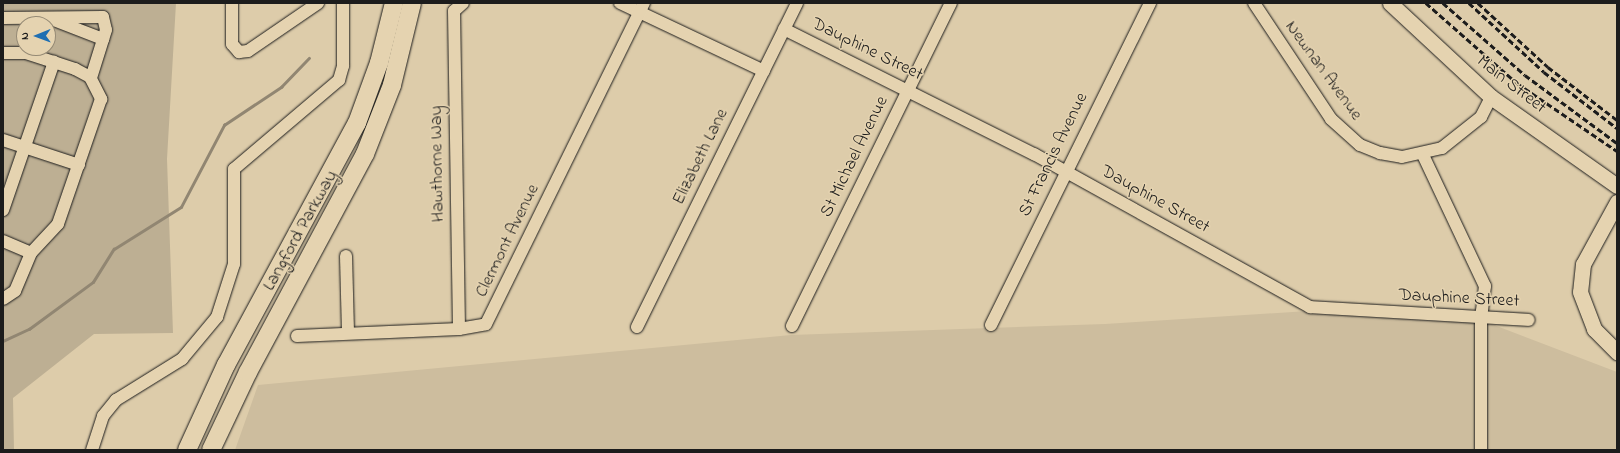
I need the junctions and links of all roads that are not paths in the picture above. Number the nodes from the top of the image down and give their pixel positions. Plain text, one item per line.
1 (232, 3) edge
2 (318, 3) edge
3 (343, 3) edge
4 (394, 3) edge
5 (412, 3) edge
6 (463, 3) edge
7 (620, 3) edge
8 (797, 3) edge
9 (951, 3) edge
10 (1150, 3) edge
11 (1254, 3) edge
12 (1390, 3) edge
13 (642, 7) edge
14 (3, 18) edge
15 (16, 19) edge
16 (56, 20) edge
17 (56, 24) edge
18 (784, 29) junction
19 (103, 39) junction
20 (16, 52) edge
21 (3, 53) edge
22 (47, 56) edge
23 (764, 71) junction
24 (91, 78) junction
25 (908, 91) junction
26 (1491, 98) junction
27 (3, 140) edge
28 (26, 148) junction
29 (1423, 155) junction
30 (79, 165) junction
31 (1066, 171) junction
32 (1617, 186) edge
33 (1617, 202) edge
34 (3, 210) edge
35 (1617, 223) edge
36 (3, 241) edge
37 (1593, 244) junction
38 (31, 253) junction
39 (346, 256) dead end
40 (3, 299) edge
41 (1481, 318) junction
42 (1530, 320) dead end
43 (991, 324) dead end
44 (792, 326) dead end
45 (638, 327) dead end
46 (459, 329) junction
47 (348, 333) junction
48 (298, 336) dead end
49 (1599, 337) junction
50 (1617, 345) edge
51 (1617, 352) edge
52 (92, 450) edge
53 (187, 450) edge
54 (211, 450) edge
55 (1481, 450) edge

1 - 2 street
3 - 52 street
4 - 53 highway, Langford Parkway
5 - 54 highway, Langford Parkway
6 - 46 street, Hawthorne Way
7 - 13 street
8 - 18 street, Elizabeth Lane
9 - 25 street, St Michael Avenue
10 - 31 street, St Francis Avenue
11 - 29 street, Newnan Avenue
12 - 26 main road, Main Street
13 - 23 street
13 - 46 street, Clermont Avenue
14 - 15 street
16 - 19 street
17 - 19 street
18 - 23 street, Elizabeth Lane
18 - 25 street, Dauphine Street
19 - 24 street
20 - 21 street
22 - 24 street
22 - 28 street
23 - 45 street, Elizabeth Lane
24 - 30 street
25 - 31 street, Dauphine Street
25 - 44 street, St Michael Avenue
26 - 29 street, Newnan Avenue
26 - 32 main road, Main Street
27 - 28 street
28 - 30 street
28 - 34 street
29 - 41 street
30 - 38 street
31 - 41 street, Dauphine Street
31 - 43 street, St Francis Avenue
33 - 37 main road
35 - 37 main road
36 - 38 street
37 - 49 main road
38 - 40 street
39 - 47 street
41 - 42 street, Dauphine Street
41 - 55 street
46 - 47 street, Clermont Avenue
47 - 48 street, Clermont Avenue
49 - 50 main road
49 - 51 main road

